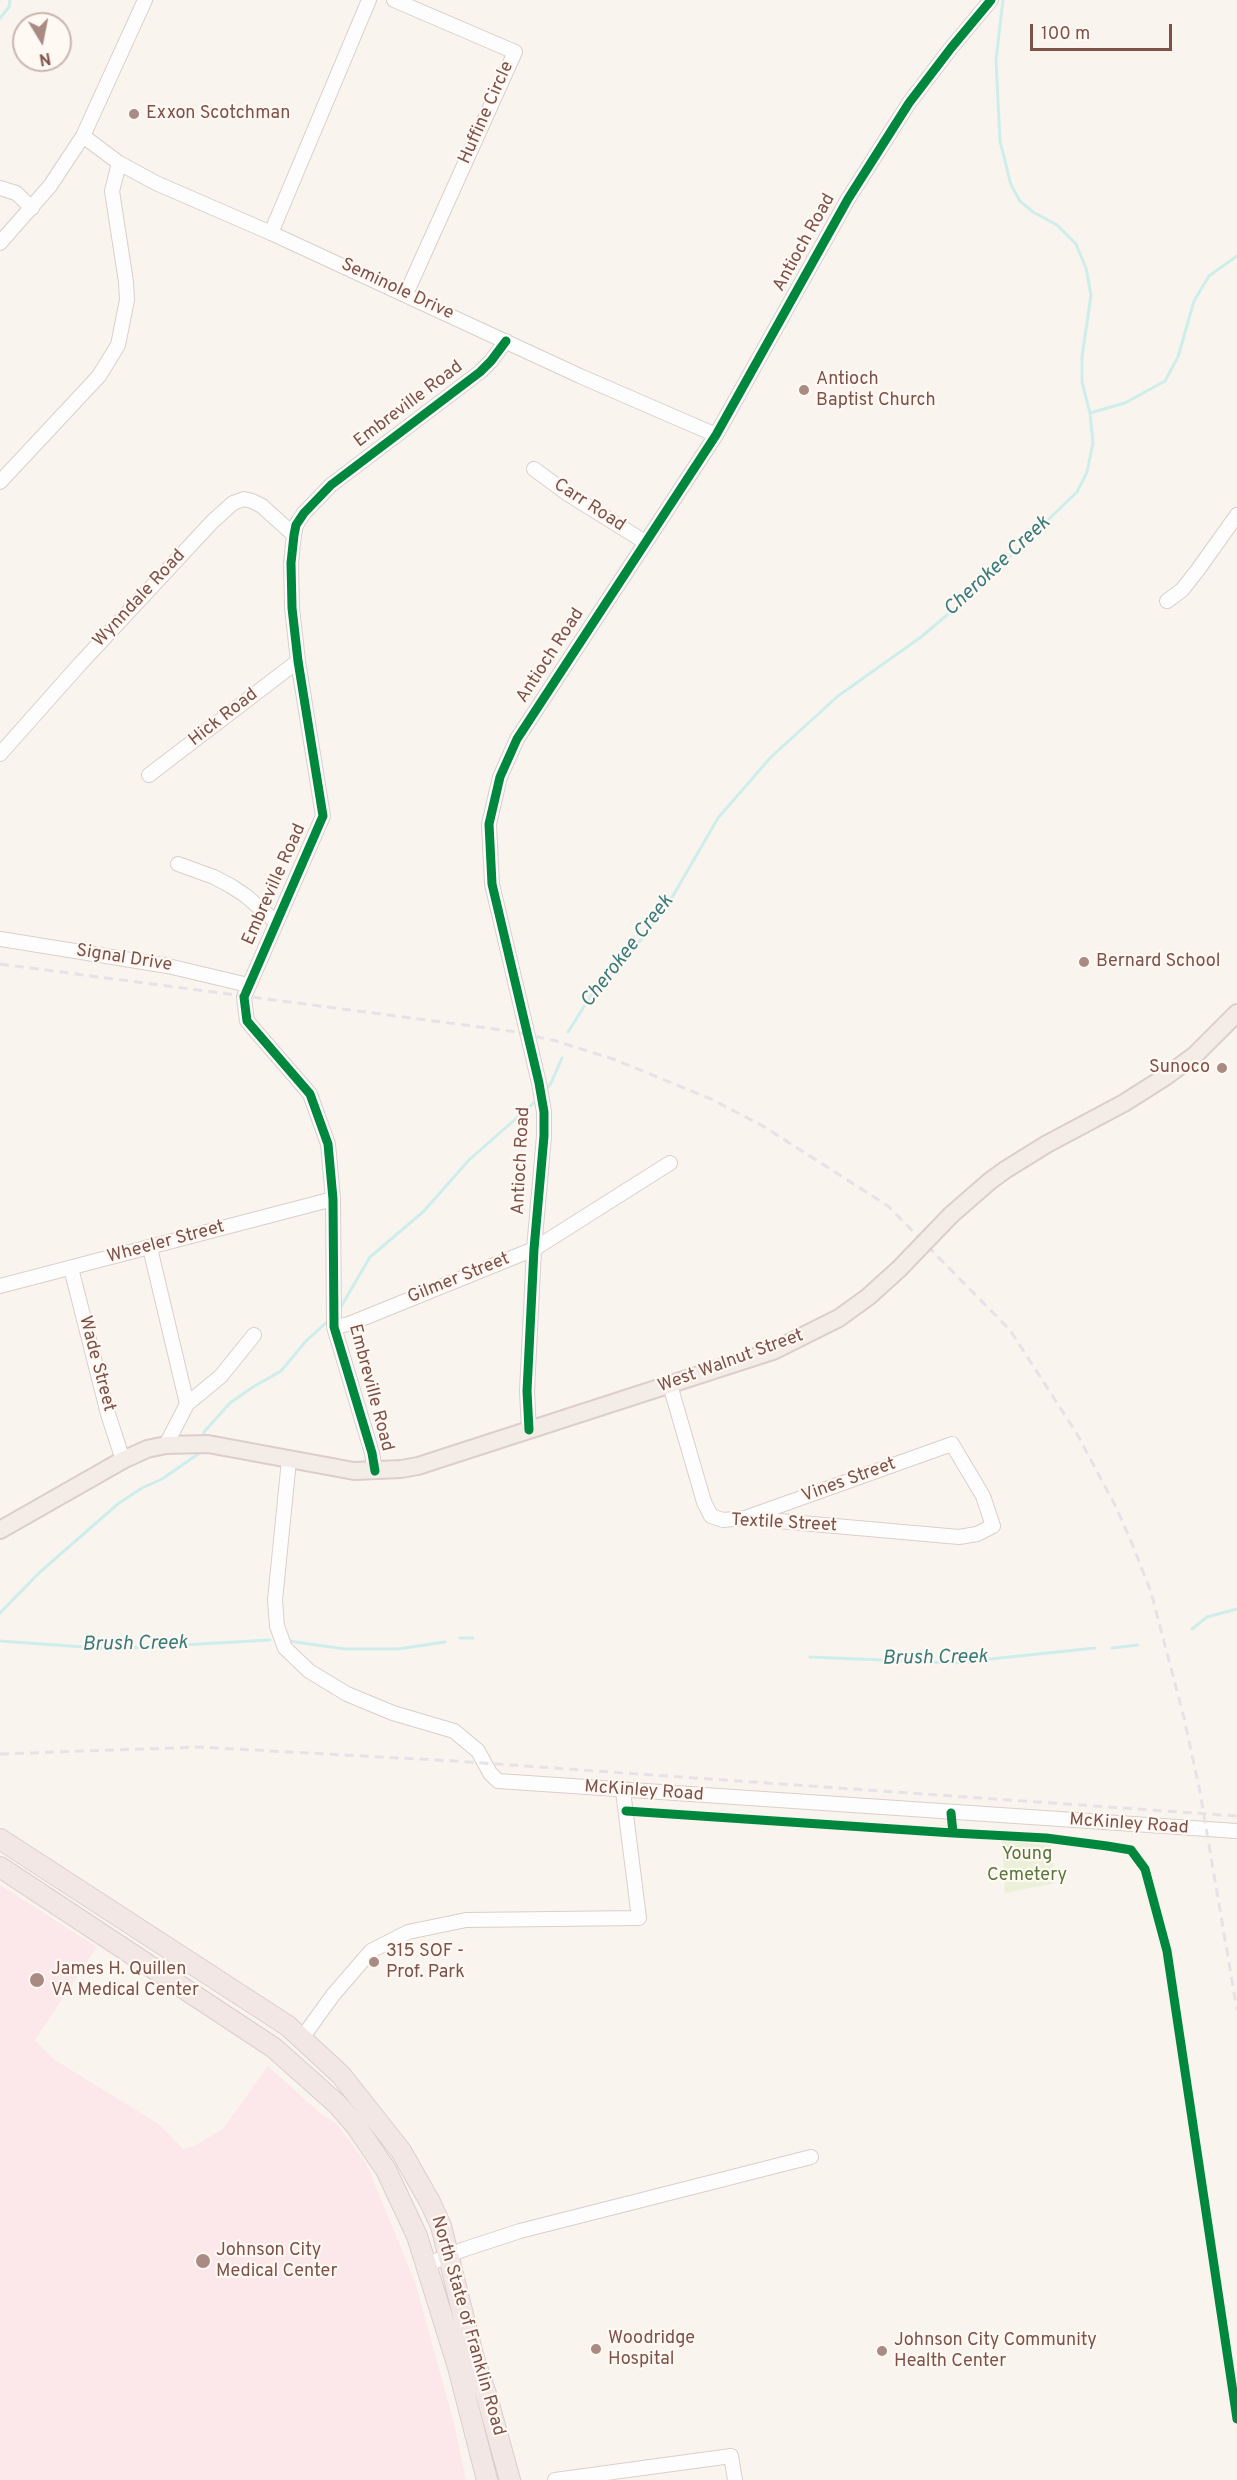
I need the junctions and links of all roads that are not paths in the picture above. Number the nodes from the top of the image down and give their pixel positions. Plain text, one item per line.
1 (145, 0) edge
2 (369, 0) edge
3 (394, 0) edge
4 (992, 0) edge
5 (83, 136) junction
6 (119, 163) junction
7 (0, 188) edge
8 (32, 208) junction
9 (271, 233) junction
10 (0, 243) edge
11 (406, 294) junction
12 (506, 341) junction
13 (716, 435) junction
14 (534, 469) dead end
15 (0, 482) edge
16 (1237, 515) edge
17 (294, 535) junction
18 (645, 542) junction
19 (1167, 601) dead end
20 (298, 661) junction
21 (0, 754) edge
22 (149, 775) dead end
23 (178, 864) dead end
24 (276, 922) junction
25 (0, 939) edge
26 (248, 985) junction
27 (1237, 1013) edge
28 (670, 1163) dead end
29 (333, 1199) junction
30 (150, 1248) junction
31 (534, 1249) junction
32 (71, 1268) junction
33 (0, 1286) edge
34 (334, 1320) junction
35 (254, 1335) dead end
36 (670, 1385) junction
37 (187, 1404) junction
38 (529, 1430) junction
39 (166, 1445) junction
40 (123, 1460) junction
41 (290, 1460) junction
42 (375, 1471) junction
43 (745, 1518) junction
44 (993, 1526) joint
45 (0, 1530) edge
46 (623, 1791) junction
47 (1237, 1831) edge
48 (0, 1839) edge
49 (0, 1867) edge
50 (98, 1904) junction
51 (85, 1923) junction
52 (302, 2038) junction
53 (811, 2157) dead end
54 (449, 2255) junction
55 (426, 2265) junction
56 (487, 2480) edge
57 (510, 2480) edge
58 (555, 2480) edge
59 (735, 2480) edge

1 - 5 street
2 - 9 street
3 - 11 street, Huffine Circle
4 - 13 street, Antioch Road
5 - 6 street, Seminole Drive
5 - 8 street
6 - 9 street, Seminole Drive
6 - 15 street
7 - 8 street
8 - 10 street
9 - 11 street, Seminole Drive
11 - 12 street, Seminole Drive
12 - 13 street, Seminole Drive
12 - 17 street, Embreville Road
13 - 18 street, Antioch Road
14 - 18 street, Carr Road
16 - 19 street
17 - 20 street, Embreville Road
17 - 21 street, Wynndale Road
18 - 31 street, Antioch Road
20 - 22 street, Hick Road
20 - 24 street, Embreville Road
23 - 24 street
24 - 26 street, Embreville Road
25 - 26 street, Signal Drive
26 - 29 street, Embreville Road
27 - 36 main road, West Walnut Street, bridge
28 - 31 street, Gilmer Street
29 - 30 street, Wheeler Street
29 - 34 street, Embreville Road
30 - 32 street, Wheeler Street
30 - 37 street
31 - 34 street, Gilmer Street
31 - 38 street, Antioch Road
32 - 33 street, Wheeler Street
32 - 40 street, Wade Street
34 - 42 street, Embreville Road
35 - 37 street
36 - 38 main road, West Walnut Street
36 - 43 street, Textile Street
37 - 39 street
38 - 42 main road, West Walnut Street
39 - 40 main road, West Walnut Street
39 - 41 main road, West Walnut Street
40 - 45 main road, West Walnut Street
41 - 42 main road, West Walnut Street
41 - 46 street, McKinley Road
43 - 44 street, Textile Street
43 - 44 street, Vines Street
46 - 47 street, McKinley Road
46 - 52 street
48 - 50 highway, North State of Franklin Road
49 - 51 highway, North State of Franklin Road
50 - 51 street
50 - 52 highway, North State of Franklin Road
51 - 55 highway, North State of Franklin Road
52 - 54 highway, North State of Franklin Road
53 - 54 street
54 - 55 street
54 - 57 highway, North State of Franklin Road
55 - 56 highway, North State of Franklin Road
58 - 59 street

